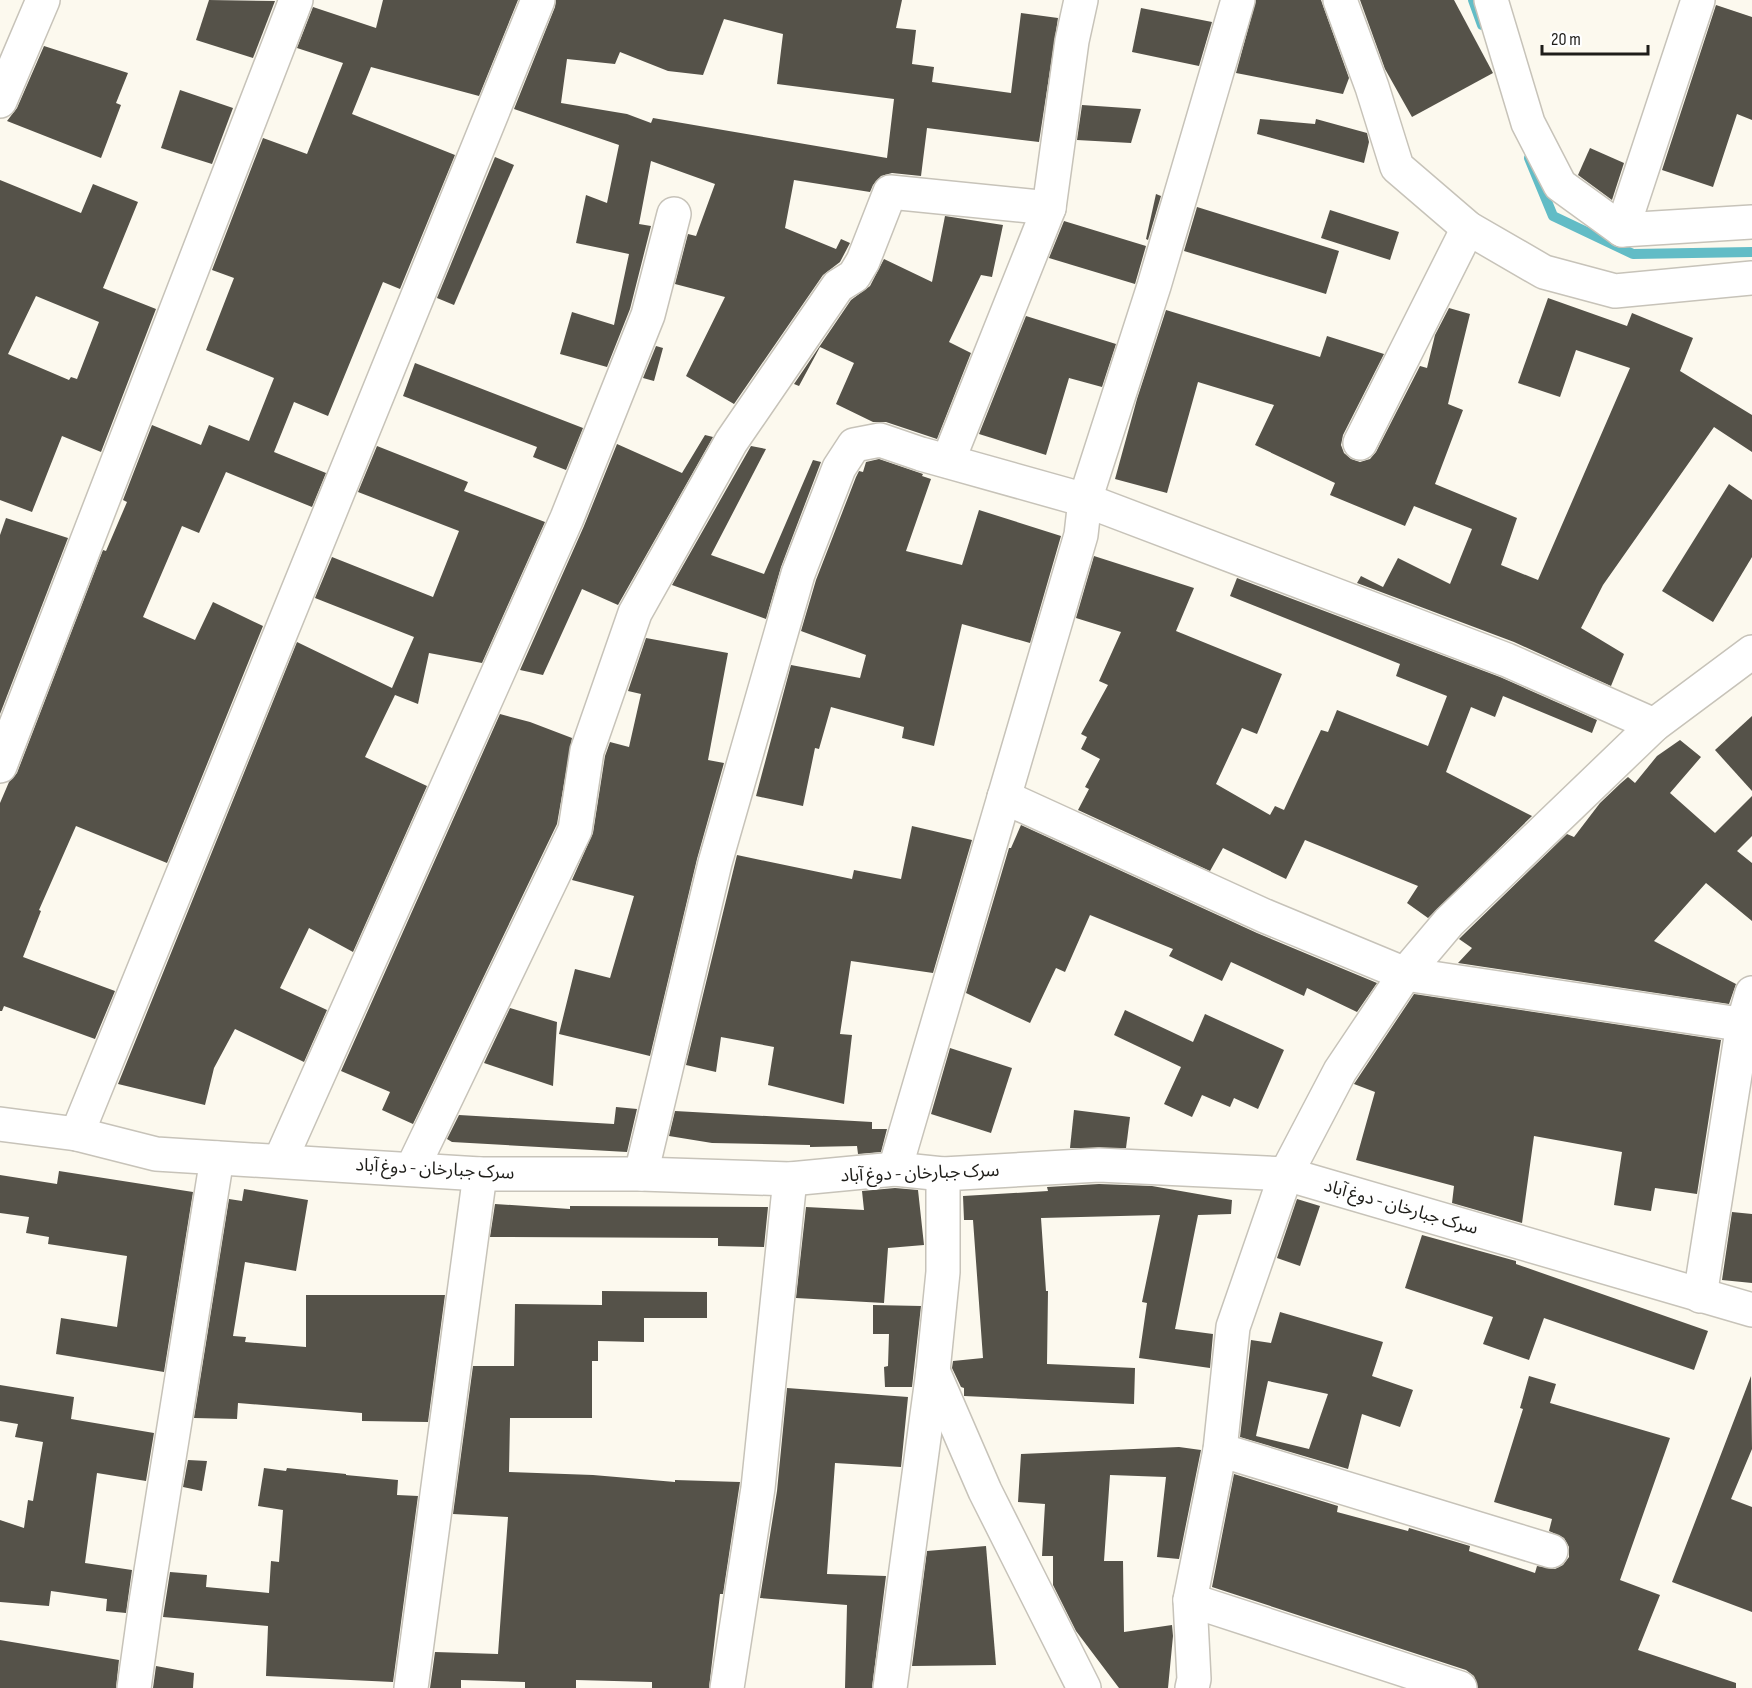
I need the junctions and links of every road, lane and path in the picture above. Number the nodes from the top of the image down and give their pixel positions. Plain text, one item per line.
1 (43, 0) edge
2 (296, 0) edge
3 (538, 0) edge
4 (1081, 0) edge
5 (1238, 0) edge
6 (1340, 0) edge
7 (1491, 0) edge
8 (1698, 0) edge
9 (0, 101) edge
10 (1049, 208) junction
11 (674, 214) dead end
12 (1752, 222) edge
13 (1468, 228) junction
14 (1622, 231) junction
15 (1752, 278) edge
16 (1360, 443) dead end
17 (948, 460) junction
18 (1085, 500) junction
19 (1752, 652) edge
20 (1654, 725) junction
21 (0, 766) edge
22 (1004, 796) junction
23 (1405, 974) junction
24 (1752, 993) edge
25 (1747, 1025) edge
26 (0, 1124) edge
27 (77, 1134) junction
28 (217, 1158) junction
29 (280, 1161) junction
30 (412, 1169) junction
31 (895, 1169) junction
32 (480, 1174) junction
33 (641, 1174) junction
34 (943, 1174) junction
35 (1286, 1174) junction
36 (790, 1179) junction
37 (1700, 1296) junction
38 (1752, 1310) edge
39 (933, 1371) junction
40 (1220, 1450) junction
41 (1551, 1551) dead end
42 (1190, 1600) junction
43 (134, 1688) edge
44 (411, 1688) edge
45 (727, 1688) edge
46 (890, 1688) edge
47 (1084, 1688) edge
48 (1192, 1688) edge
49 (1460, 1688) edge

1 - 9 street
2 - 21 street
3 - 27 street
4 - 10 street
5 - 18 street
6 - 13 street
7 - 14 street
8 - 14 street
10 - 17 street
10 - 30 street
11 - 29 street
12 - 14 street
13 - 15 street
13 - 16 street
17 - 18 street
17 - 33 street
18 - 20 street
18 - 22 street
19 - 20 street
20 - 23 street
22 - 23 street
22 - 31 street
23 - 25 street
23 - 35 street
24 - 25 street
25 - 37 street
26 - 27 street, سرک جبارخان - دوغ آباد
27 - 28 street, سرک جبارخان - دوغ آباد
28 - 29 street, سرک جبارخان - دوغ آباد
28 - 43 street
29 - 30 street, سرک جبارخان - دوغ آباد
30 - 32 street, سرک جبارخان - دوغ آباد
31 - 34 street, سرک جبارخان - دوغ آباد
31 - 36 street, سرک جبارخان - دوغ آباد
32 - 33 street, سرک جبارخان - دوغ آباد
32 - 44 street
33 - 36 street, سرک جبارخان - دوغ آباد
34 - 35 street, سرک جبارخان - دوغ آباد
34 - 39 street
35 - 37 street, سرک جبارخان - دوغ آباد
35 - 40 street
36 - 45 street
37 - 38 street, سرک جبارخان - دوغ آباد
39 - 46 street
39 - 47 street
40 - 41 street
40 - 42 street
42 - 48 street
42 - 49 street

